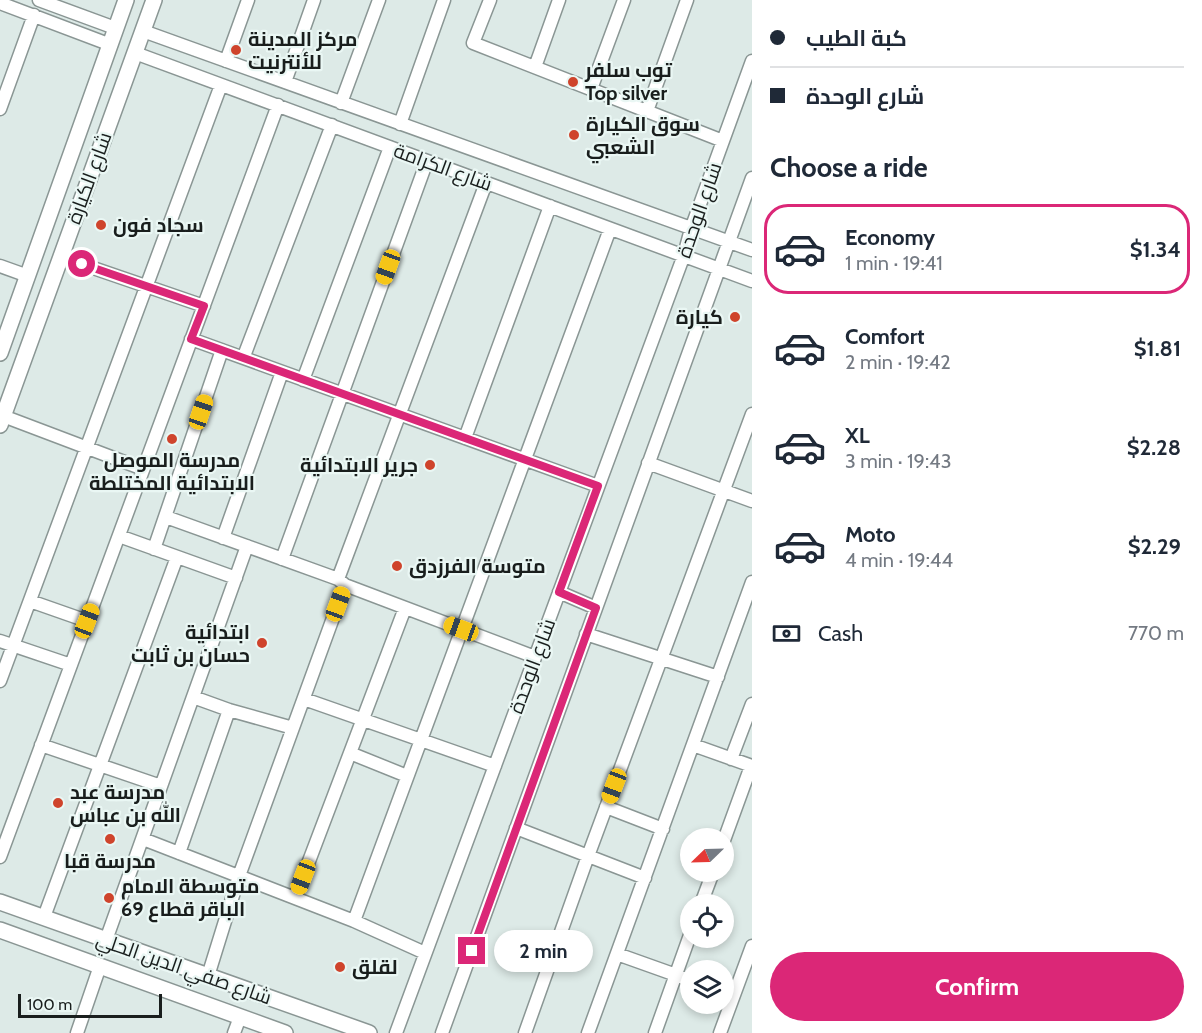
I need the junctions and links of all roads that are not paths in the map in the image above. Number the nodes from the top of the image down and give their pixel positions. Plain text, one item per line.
1 (39, 0) edge
2 (126, 0) edge
3 (154, 0) edge
4 (248, 0) edge
5 (314, 0) edge
6 (379, 0) edge
7 (444, 0) edge
8 (490, 0) edge
9 (559, 0) edge
10 (624, 0) edge
11 (687, 0) edge
12 (0, 3) edge
13 (34, 15) junction
14 (116, 28) junction
15 (143, 30) junction
16 (111, 45) junction
17 (135, 53) junction
18 (226, 61) junction
19 (752, 61) edge
20 (535, 67) junction
21 (285, 82) junction
22 (221, 85) junction
23 (591, 89) junction
24 (341, 103) junction
25 (278, 105) junction
26 (0, 109) edge
27 (647, 111) junction
28 (400, 124) junction
29 (332, 125) junction
30 (723, 141) junction
31 (390, 147) junction
32 (427, 161) junction
33 (752, 178) edge
34 (486, 183) junction
35 (550, 206) junction
36 (610, 229) junction
37 (691, 229) junction
38 (729, 242) junction
39 (752, 250) edge
40 (684, 255) junction
41 (61, 257) junction
42 (0, 266) edge
43 (719, 270) junction
44 (28, 276) junction
45 (752, 281) edge
46 (146, 287) junction
47 (204, 306) junction
48 (191, 339) junction
49 (222, 350) junction
50 (0, 353) edge
51 (244, 356) junction
52 (282, 372) junction
53 (303, 380) junction
54 (5, 394) edge
55 (342, 394) junction
56 (399, 414) junction
57 (752, 414) edge
58 (2, 420) edge
59 (465, 438) junction
60 (87, 447) junction
61 (524, 460) junction
62 (648, 464) junction
63 (143, 469) junction
64 (598, 486) junction
65 (723, 490) junction
66 (752, 501) edge
67 (166, 517) junction
68 (118, 536) junction
69 (223, 538) junction
70 (247, 546) junction
71 (154, 549) junction
72 (177, 557) junction
73 (282, 559) junction
74 (236, 578) junction
75 (342, 582) junction
76 (752, 582) edge
77 (559, 592) junction
78 (30, 601) junction
79 (405, 608) junction
80 (596, 608) junction
81 (87, 621) junction
82 (461, 629) junction
83 (586, 634) junction
84 (0, 641) edge
85 (13, 645) junction
86 (535, 657) junction
87 (661, 659) junction
88 (71, 665) junction
89 (718, 677) junction
90 (0, 681) edge
91 (193, 697) junction
92 (304, 699) junction
93 (752, 704) edge
94 (229, 710) junction
95 (363, 720) junction
96 (748, 725) edge
97 (293, 728) junction
98 (421, 740) junction
99 (41, 745) junction
100 (693, 745) junction
101 (350, 753) junction
102 (731, 759) junction
103 (100, 765) junction
104 (495, 766) junction
105 (752, 766) edge
106 (407, 776) junction
107 (161, 786) junction
108 (606, 807) junction
109 (516, 828) junction
110 (729, 828) edge
111 (663, 829) junction
112 (143, 839) junction
113 (179, 853) junction
114 (588, 856) junction
115 (0, 857) edge
116 (238, 876) junction
117 (645, 878) junction
118 (295, 898) junction
119 (0, 902) edge
120 (44, 917) junction
121 (354, 921) junction
122 (0, 930) edge
123 (106, 940) junction
124 (752, 946) edge
125 (685, 948) edge
126 (425, 953) junction
127 (617, 954) junction
128 (100, 966) junction
129 (676, 975) junction
130 (208, 976) junction
131 (680, 976) edge
132 (734, 982) edge
133 (724, 1014) edge
134 (240, 1017) junction
135 (77, 1033) edge
136 (234, 1033) edge
137 (285, 1033) edge
138 (369, 1033) edge
139 (396, 1033) edge
140 (442, 1033) edge
141 (525, 1033) edge
142 (588, 1033) edge
143 (655, 1033) edge
144 (720, 1033) edge

1 - 14 street
2 - 14 main road, شارع الكيارة
3 - 15 main road, شارع الكيارة
4 - 18 street
5 - 21 street
6 - 24 street
7 - 28 street
8 - 20 street
9 - 20 street
10 - 23 street
11 - 27 street
12 - 13 street
13 - 16 street
13 - 26 street
14 - 16 main road, شارع الكيارة
15 - 17 main road, شارع الكيارة
15 - 18 street, شارع الكرامة
16 - 44 main road, شارع الكيارة
17 - 22 street, شارع الكرامة
17 - 41 main road, شارع الكيارة
18 - 21 street, شارع الكرامة
19 - 30 street, شارع الوحدة
20 - 23 street
21 - 24 street, شارع الكرامة
22 - 25 street, شارع الكرامة
22 - 46 street
23 - 27 street
24 - 28 street, شارع الكرامة
25 - 29 street, شارع الكرامة
25 - 47 street
27 - 30 street
28 - 37 street, شارع الكرامة
29 - 31 street, شارع الكرامة
29 - 51 street
30 - 37 street, شارع الوحدة
31 - 32 street, شارع الكرامة
31 - 53 street
32 - 34 street, شارع الكرامة
32 - 55 street
33 - 38 street, شارع الوحدة
34 - 35 street, شارع الكرامة
34 - 56 street
35 - 36 street, شارع الكرامة
35 - 59 street
36 - 40 street, شارع الكرامة
36 - 61 street
37 - 38 street, شارع الكرامة
37 - 40 street, شارع الوحدة
38 - 39 street, شارع الكرامة
38 - 43 street, شارع الوحدة
40 - 43 street, شارع الكرامة
40 - 64 street, شارع الوحدة
41 - 46 street
41 - 54 main road, شارع الكيارة
42 - 44 street
43 - 45 street, شارع الكرامة
43 - 62 street, شارع الوحدة
44 - 50 main road, شارع الكيارة
46 - 47 street
46 - 60 street
47 - 48 street
48 - 49 street
48 - 63 street
49 - 51 street
49 - 67 street
51 - 52 street
52 - 53 street
52 - 69 street
53 - 55 street
54 - 58 main road, شارع الكيارة
55 - 56 street
55 - 73 street
56 - 59 street
56 - 75 street
57 - 65 street
58 - 60 street
59 - 61 street
60 - 63 street
60 - 78 street
61 - 64 street
61 - 82 street
62 - 65 street
62 - 80 street, شارع الوحدة
63 - 68 street
64 - 77 street, شارع الوحدة
65 - 66 street
65 - 87 street
67 - 69 street
67 - 71 street
68 - 71 street
68 - 81 street
69 - 70 street
70 - 73 street
70 - 74 street
71 - 72 street
72 - 74 street
72 - 103 street
73 - 75 street
74 - 91 street
75 - 79 street
75 - 92 street
76 - 89 street
77 - 80 street
77 - 86 street, شارع الوحدة
78 - 81 street
78 - 85 street
79 - 82 street
79 - 95 street
80 - 83 street, شارع الوحدة
81 - 88 street
82 - 86 street
82 - 98 street
83 - 87 street
83 - 109 street, شارع الوحدة
84 - 85 street
85 - 88 street
85 - 90 street
86 - 104 street, شارع الوحدة
87 - 89 street
87 - 108 street
88 - 99 street
89 - 100 street
91 - 94 street
91 - 107 street
92 - 95 street
92 - 97 street
93 - 96 street
94 - 97 street
94 - 113 street
95 - 98 street
95 - 101 street
96 - 102 street
97 - 116 street
98 - 104 street
98 - 106 street
99 - 103 street
99 - 115 street
100 - 102 street
100 - 111 street
101 - 106 street
101 - 118 street
102 - 105 street
103 - 107 street
103 - 120 street
104 - 126 street, شارع الوحدة
105 - 110 street
106 - 121 street
107 - 112 street
108 - 111 street
108 - 114 street
109 - 114 street
109 - 140 street, شارع الوحدة
111 - 117 street
112 - 113 street
112 - 123 street
113 - 116 street
114 - 117 street
114 - 141 street
116 - 118 street
116 - 130 street
117 - 127 street
118 - 121 street
119 - 120 main road, شارع صفي الدين الحلي
120 - 123 main road, شارع صفي الدين الحلي
121 - 126 street
122 - 128 main road, شارع صفي الدين الحلي
123 - 130 main road, شارع صفي الدين الحلي
124 - 132 street
125 - 129 street
126 - 139 street, شارع الوحدة
127 - 129 street
127 - 142 street
128 - 134 main road, شارع صفي الدين الحلي
128 - 135 street
129 - 131 street
129 - 143 street
130 - 138 main road, شارع صفي الدين الحلي
133 - 144 street
134 - 136 street
134 - 137 main road, شارع صفي الدين الحلي

